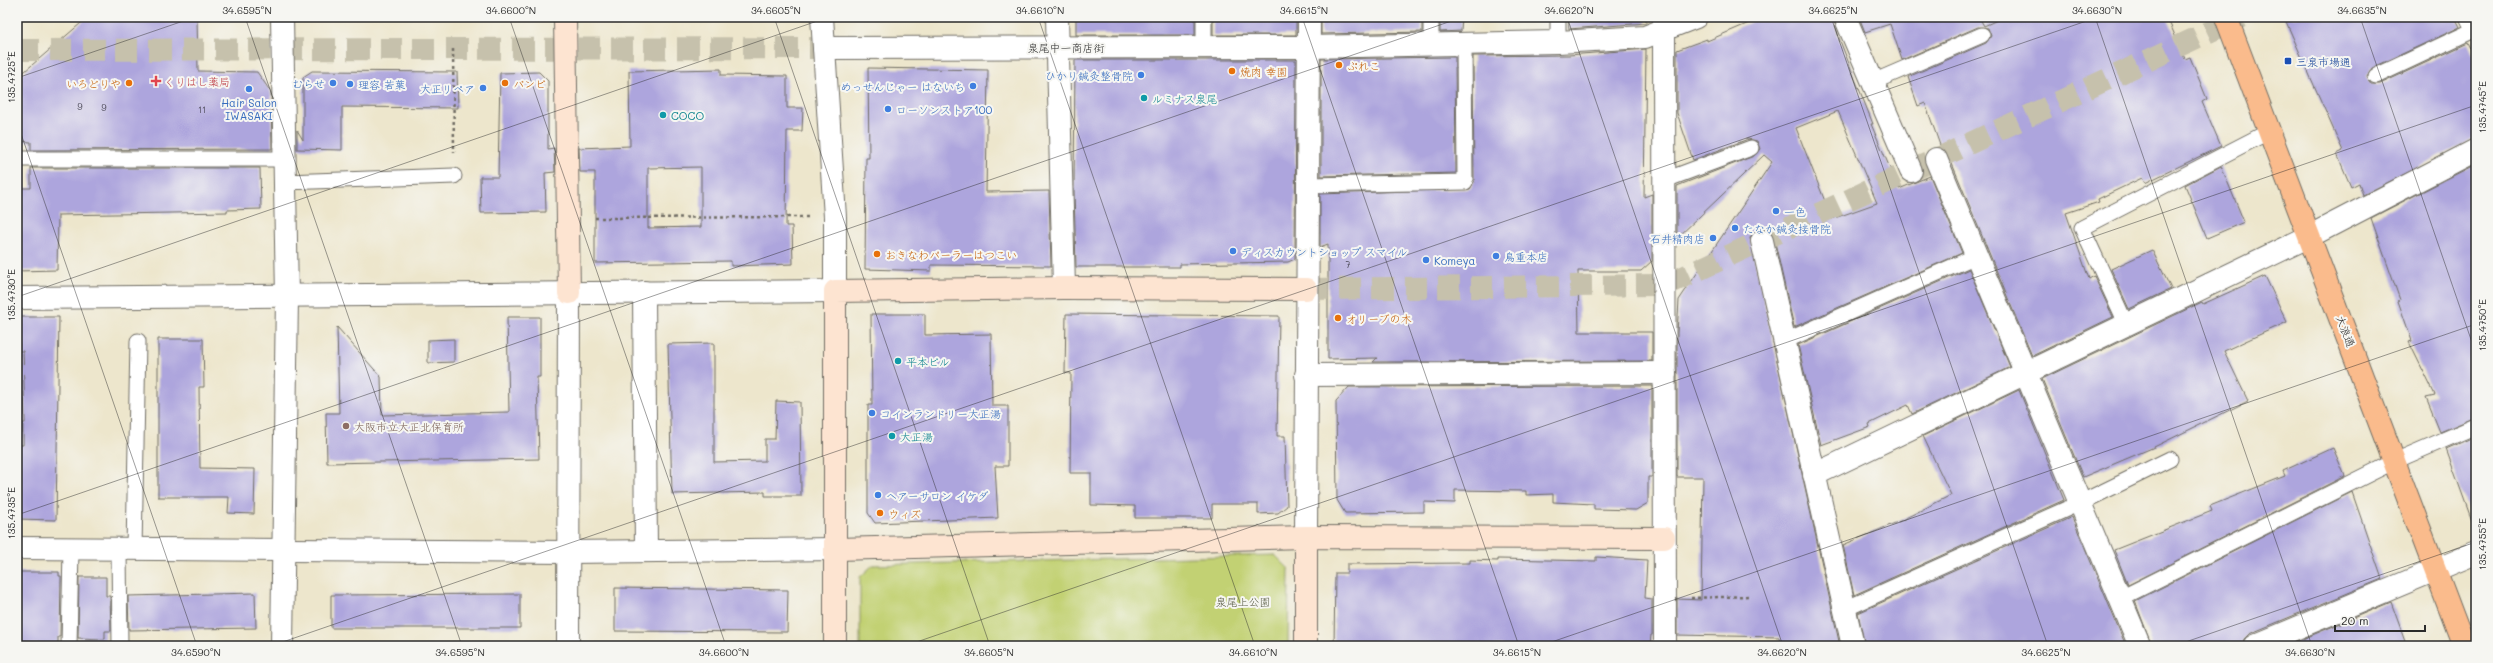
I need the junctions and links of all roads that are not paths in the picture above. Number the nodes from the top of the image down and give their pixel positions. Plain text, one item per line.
1 (282, 17) edge
2 (565, 17) edge
3 (822, 17) edge
4 (1057, 17) edge
5 (1204, 17) edge
6 (1308, 17) edge
7 (1431, 17) edge
8 (1558, 17) edge
9 (1696, 17) edge
10 (1845, 17) edge
11 (2226, 17) edge
12 (2471, 17) edge
13 (1664, 24) edge
14 (2476, 28) edge
15 (1982, 35) dead end
16 (1558, 42) junction
17 (1464, 43) junction
18 (1431, 44) junction
19 (1057, 47) junction
20 (1204, 47) junction
21 (1308, 47) junction
22 (824, 48) junction
23 (2376, 76) dead end
24 (1873, 82) junction
25 (2270, 131) junction
26 (1751, 148) dead end
27 (2476, 150) edge
28 (285, 158) junction
29 (17, 159) edge
30 (1936, 159) dead end
31 (1911, 171) dead end
32 (454, 176) road end
33 (1665, 180) junction
34 (285, 182) junction
35 (1308, 185) junction
36 (2310, 236) junction
37 (1762, 241) dead end
38 (1976, 256) junction
39 (1064, 288) junction
40 (1306, 290) junction
41 (835, 291) junction
42 (644, 292) junction
43 (569, 293) junction
44 (287, 297) junction
45 (17, 298) edge
46 (2126, 324) junction
47 (138, 341) dead end
48 (1785, 341) junction
49 (2026, 372) junction
50 (1665, 373) junction
51 (1306, 375) junction
52 (2476, 426) edge
53 (2170, 459) dead end
54 (2395, 461) junction
55 (1814, 475) junction
56 (2082, 502) junction
57 (1306, 537) junction
58 (1664, 538) junction
59 (17, 548) edge
60 (71, 548) junction
61 (836, 548) junction
62 (126, 549) junction
63 (284, 550) junction
64 (646, 551) junction
65 (568, 552) junction
66 (2476, 553) edge
67 (2435, 570) junction
68 (2121, 598) junction
69 (1845, 609) junction
70 (69, 646) edge
71 (120, 646) edge
72 (282, 646) edge
73 (568, 646) edge
74 (835, 646) edge
75 (1306, 646) edge
76 (1665, 646) edge
77 (1853, 646) edge
78 (2140, 646) edge
79 (2254, 646) edge
80 (2464, 646) edge

1 - 28 street
2 - 43 street
3 - 22 street
4 - 19 street
5 - 20 lane
6 - 21 street
7 - 18 lane
8 - 16 lane
9 - 13 street, 泉尾中一商店街
10 - 24 street
11 - 25 main road, 大浪通
12 - 14 street
13 - 16 street, 泉尾中一商店街
13 - 33 street
14 - 23 lane
15 - 24 lane
16 - 17 street, 泉尾中一商店街
17 - 18 street, 泉尾中一商店街
17 - 35 lane
18 - 21 street, 泉尾中一商店街
19 - 20 street, 泉尾中一商店街
19 - 22 street, 泉尾中一商店街
19 - 39 street
20 - 21 street, 泉尾中一商店街
21 - 35 street
22 - 41 street
24 - 31 street
25 - 36 main road, 大浪通
25 - 46 lane
26 - 33 lane
27 - 36 street
28 - 29 lane
28 - 34 street
30 - 38 street
32 - 34 lane
33 - 50 street
34 - 44 street
35 - 40 street
36 - 46 street
36 - 54 main road, 大浪通
37 - 48 street
38 - 48 lane
38 - 49 street
39 - 40 street
39 - 41 street
40 - 51 street
41 - 42 street
41 - 61 street
42 - 43 street
42 - 64 street
43 - 44 street
43 - 65 street
44 - 45 street
44 - 63 street
46 - 49 street
47 - 62 lane
48 - 55 street
49 - 55 street
49 - 56 street
50 - 51 street
50 - 58 street
51 - 57 street
52 - 54 lane
53 - 56 lane
54 - 67 main road, 大浪通
54 - 68 lane
55 - 69 street
56 - 68 street
56 - 69 lane
57 - 58 street
57 - 61 street
57 - 75 street
58 - 76 street
59 - 60 street
60 - 62 street
60 - 70 lane
61 - 64 street
61 - 74 street
62 - 63 street
62 - 71 lane
63 - 65 street
63 - 72 street
64 - 65 street
65 - 73 street
66 - 67 street
67 - 79 street
67 - 80 main road, 大浪通
68 - 78 street
69 - 77 street

